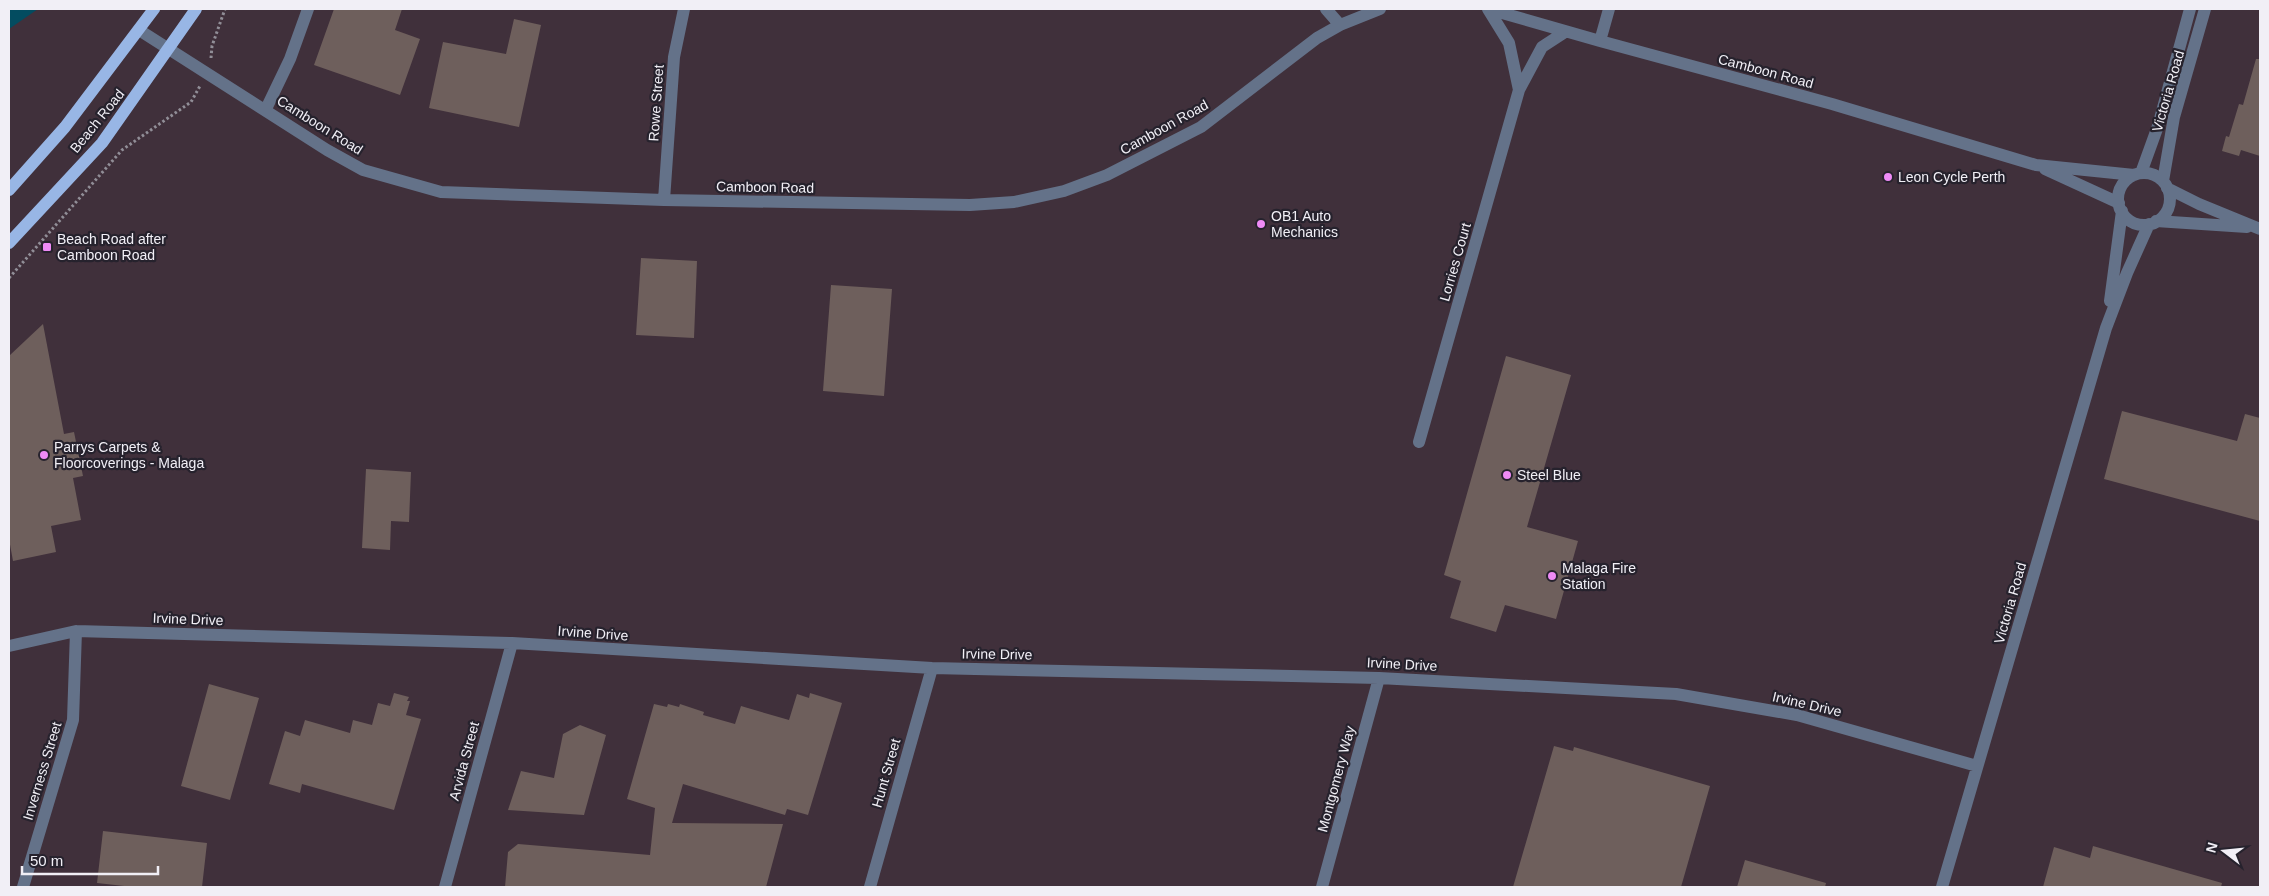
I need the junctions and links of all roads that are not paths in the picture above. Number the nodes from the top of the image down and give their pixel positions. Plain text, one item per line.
1 (154, 9) edge
2 (196, 9) edge
3 (308, 9) edge
4 (684, 9) edge
5 (1326, 9) edge
6 (1380, 9) edge
7 (1488, 9) edge
8 (1609, 9) edge
9 (2190, 9) edge
10 (2205, 9) edge
11 (1340, 25) junction
12 (139, 30) junction
13 (1565, 32) junction
14 (1600, 42) junction
15 (168, 50) junction
16 (1519, 90) junction
17 (266, 109) junction
18 (2036, 164) junction
19 (2138, 174) junction
20 (2165, 184) junction
21 (9, 190) edge
22 (664, 200) junction
23 (2120, 207) junction
24 (2153, 223) junction
25 (2258, 229) edge
26 (9, 243) edge
27 (2106, 328) junction
28 (1419, 442) dead end
29 (76, 631) junction
30 (512, 643) junction
31 (9, 646) edge
32 (932, 668) junction
33 (1380, 678) junction
34 (1977, 766) junction
35 (23, 887) edge
36 (445, 887) edge
37 (870, 887) edge
38 (1322, 887) edge
39 (1942, 887) edge

1 - 12 main road, Beach Road
2 - 15 main road, Beach Road
3 - 17 street
4 - 22 street, Rowe Street
5 - 11 street
6 - 11 street, Camboon Road
7 - 13 street, Camboon Road
7 - 16 street, Lorries Court
8 - 14 street
9 - 19 street, Victoria Road
10 - 20 street, Victoria Road
11 - 22 street, Camboon Road
12 - 15 street, Camboon Road
12 - 21 main road, Beach Road
13 - 14 street, Camboon Road
13 - 16 street, Lorries Court
14 - 18 street, Camboon Road
15 - 17 street, Camboon Road
15 - 26 main road, Beach Road
16 - 28 street, Lorries Court
17 - 22 street, Camboon Road
18 - 19 street, Camboon Road
18 - 23 street, Camboon Road
19 - 20 street
19 - 23 street
20 - 24 street
20 - 25 street
23 - 24 street
23 - 27 street, Victoria Road
24 - 25 street
24 - 27 street, Victoria Road
27 - 34 street, Victoria Road
29 - 30 street, Irvine Drive
29 - 31 street, Irvine Drive
29 - 35 street, Inverness Street
30 - 32 street, Irvine Drive
30 - 36 street, Arvida Street
32 - 33 street, Irvine Drive
32 - 37 street, Hunt Street
33 - 34 street, Irvine Drive
33 - 38 street, Montgomery Way
34 - 39 street, Victoria Road

